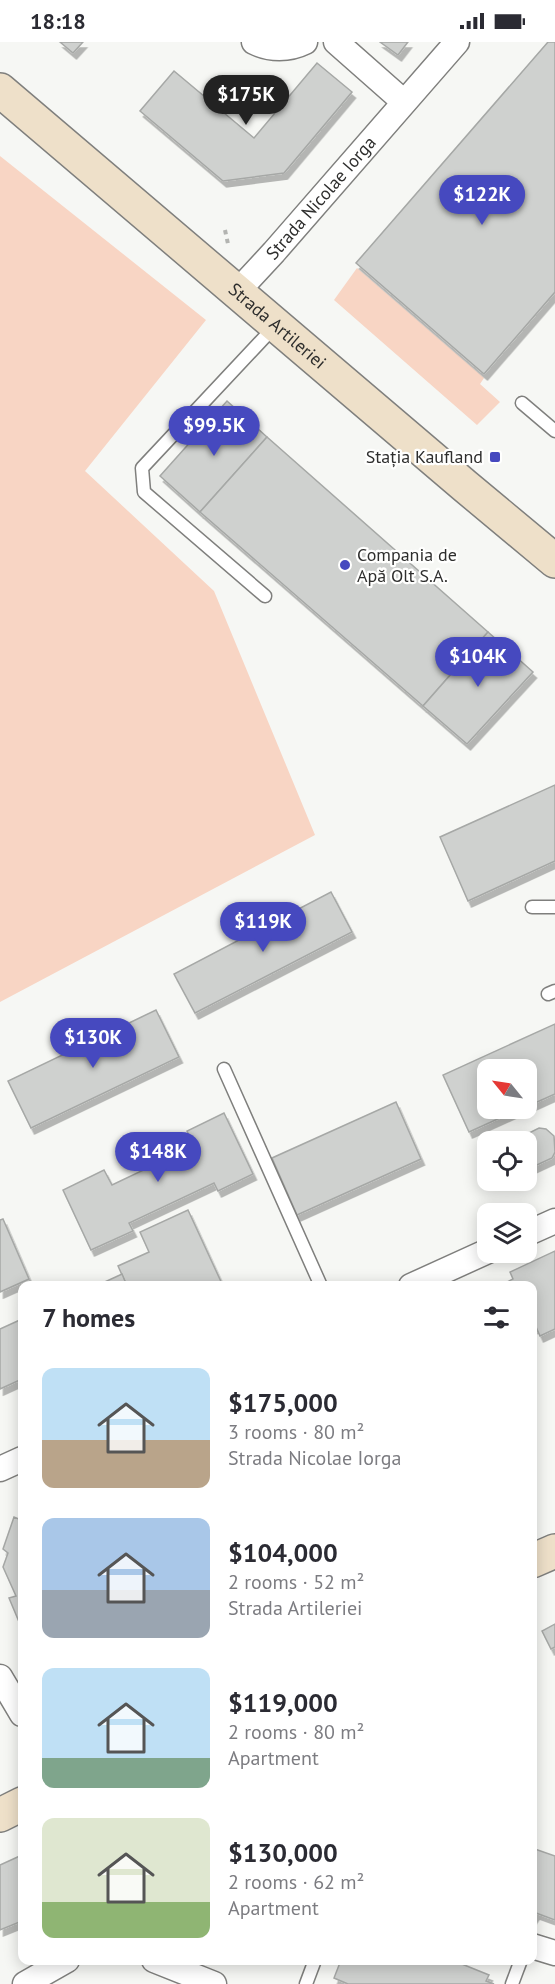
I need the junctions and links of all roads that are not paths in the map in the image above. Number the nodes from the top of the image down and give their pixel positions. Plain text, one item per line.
1 (254, 42) edge
2 (305, 42) edge
3 (336, 42) edge
4 (457, 42) edge
5 (0, 90) edge
6 (404, 102) junction
7 (237, 292) junction
8 (276, 325) junction
9 (522, 403) dead end
10 (555, 431) edge
11 (555, 561) edge
12 (265, 596) dead end
13 (532, 907) dead end
14 (555, 907) edge
15 (224, 1069) dead end
16 (555, 1221) edge
17 (537, 1229) edge
18 (477, 1256) edge
19 (319, 1281) edge
20 (422, 1281) edge
21 (18, 1461) edge
22 (0, 1469) edge
23 (555, 1551) edge
24 (537, 1559) edge
25 (0, 1677) edge
26 (18, 1707) edge
27 (18, 1806) edge
28 (0, 1815) edge
29 (537, 1948) edge
30 (555, 1953) edge
31 (58, 1965) edge
32 (166, 1965) edge
33 (313, 1965) edge
34 (519, 1965) edge
35 (25, 1984) edge
36 (214, 1984) edge
37 (306, 1984) edge
38 (512, 1984) edge

1 - 2 street
3 - 6 street
4 - 6 street, Strada Nicolae Iorga
5 - 7 main road, Strada Artileriei
6 - 7 street, Strada Nicolae Iorga
7 - 8 main road, Strada Artileriei
8 - 11 main road, Strada Artileriei
8 - 12 lane
9 - 10 lane
13 - 14 lane
15 - 19 lane
16 - 17 street
18 - 20 street
21 - 22 street
23 - 24 main road
25 - 26 street
27 - 28 main road
29 - 30 street
31 - 35 street
32 - 36 street
33 - 37 lane
34 - 38 lane

